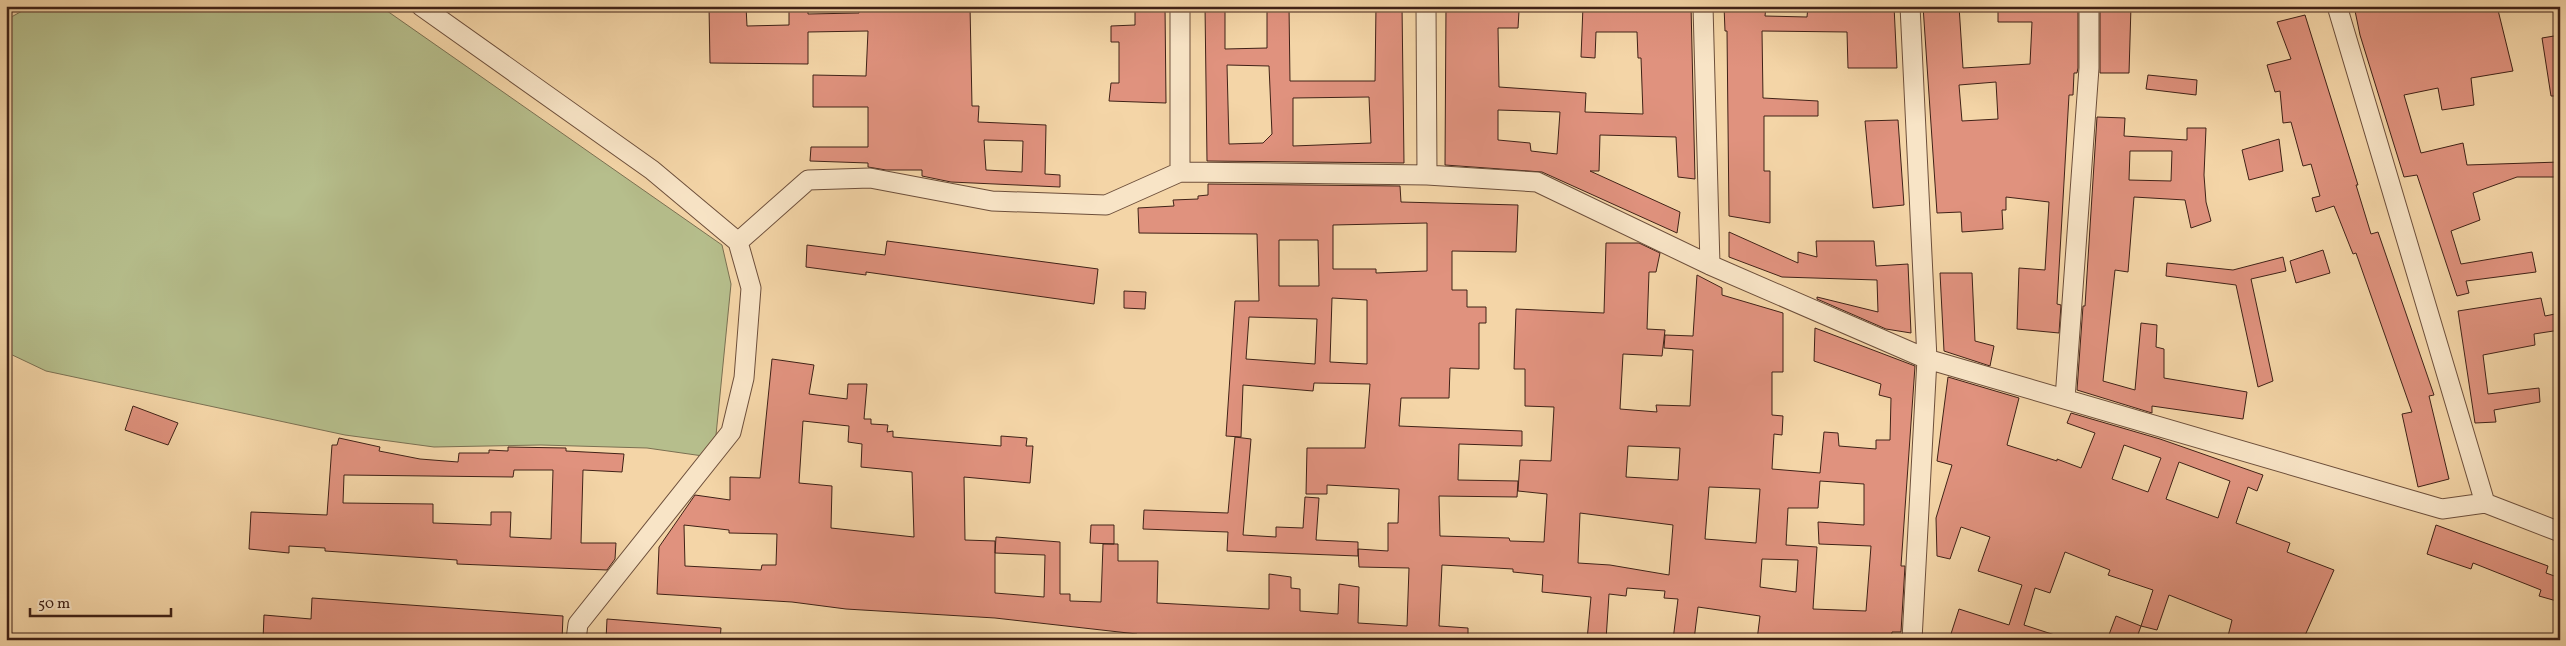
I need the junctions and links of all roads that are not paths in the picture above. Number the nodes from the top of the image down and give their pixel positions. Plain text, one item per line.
1 (1180, 6) edge
2 (1426, 6) edge
3 (1703, 6) edge
4 (1910, 6) edge
5 (2088, 6) edge
6 (2337, 6) edge
7 (429, 9) edge
8 (1180, 172) junction
9 (1427, 175) junction
10 (738, 242) junction
11 (1710, 265) junction
12 (1927, 359) junction
13 (2065, 399) junction
14 (2485, 503) junction
15 (2560, 532) edge
16 (576, 640) edge
17 (1912, 640) edge

1 - 8 street
2 - 9 street
3 - 11 street
4 - 12 street
5 - 13 street
6 - 14 street
7 - 10 street
8 - 9 street
8 - 10 street
9 - 11 street
10 - 16 street
11 - 12 street
12 - 13 street
12 - 17 street
13 - 14 street
14 - 15 street

